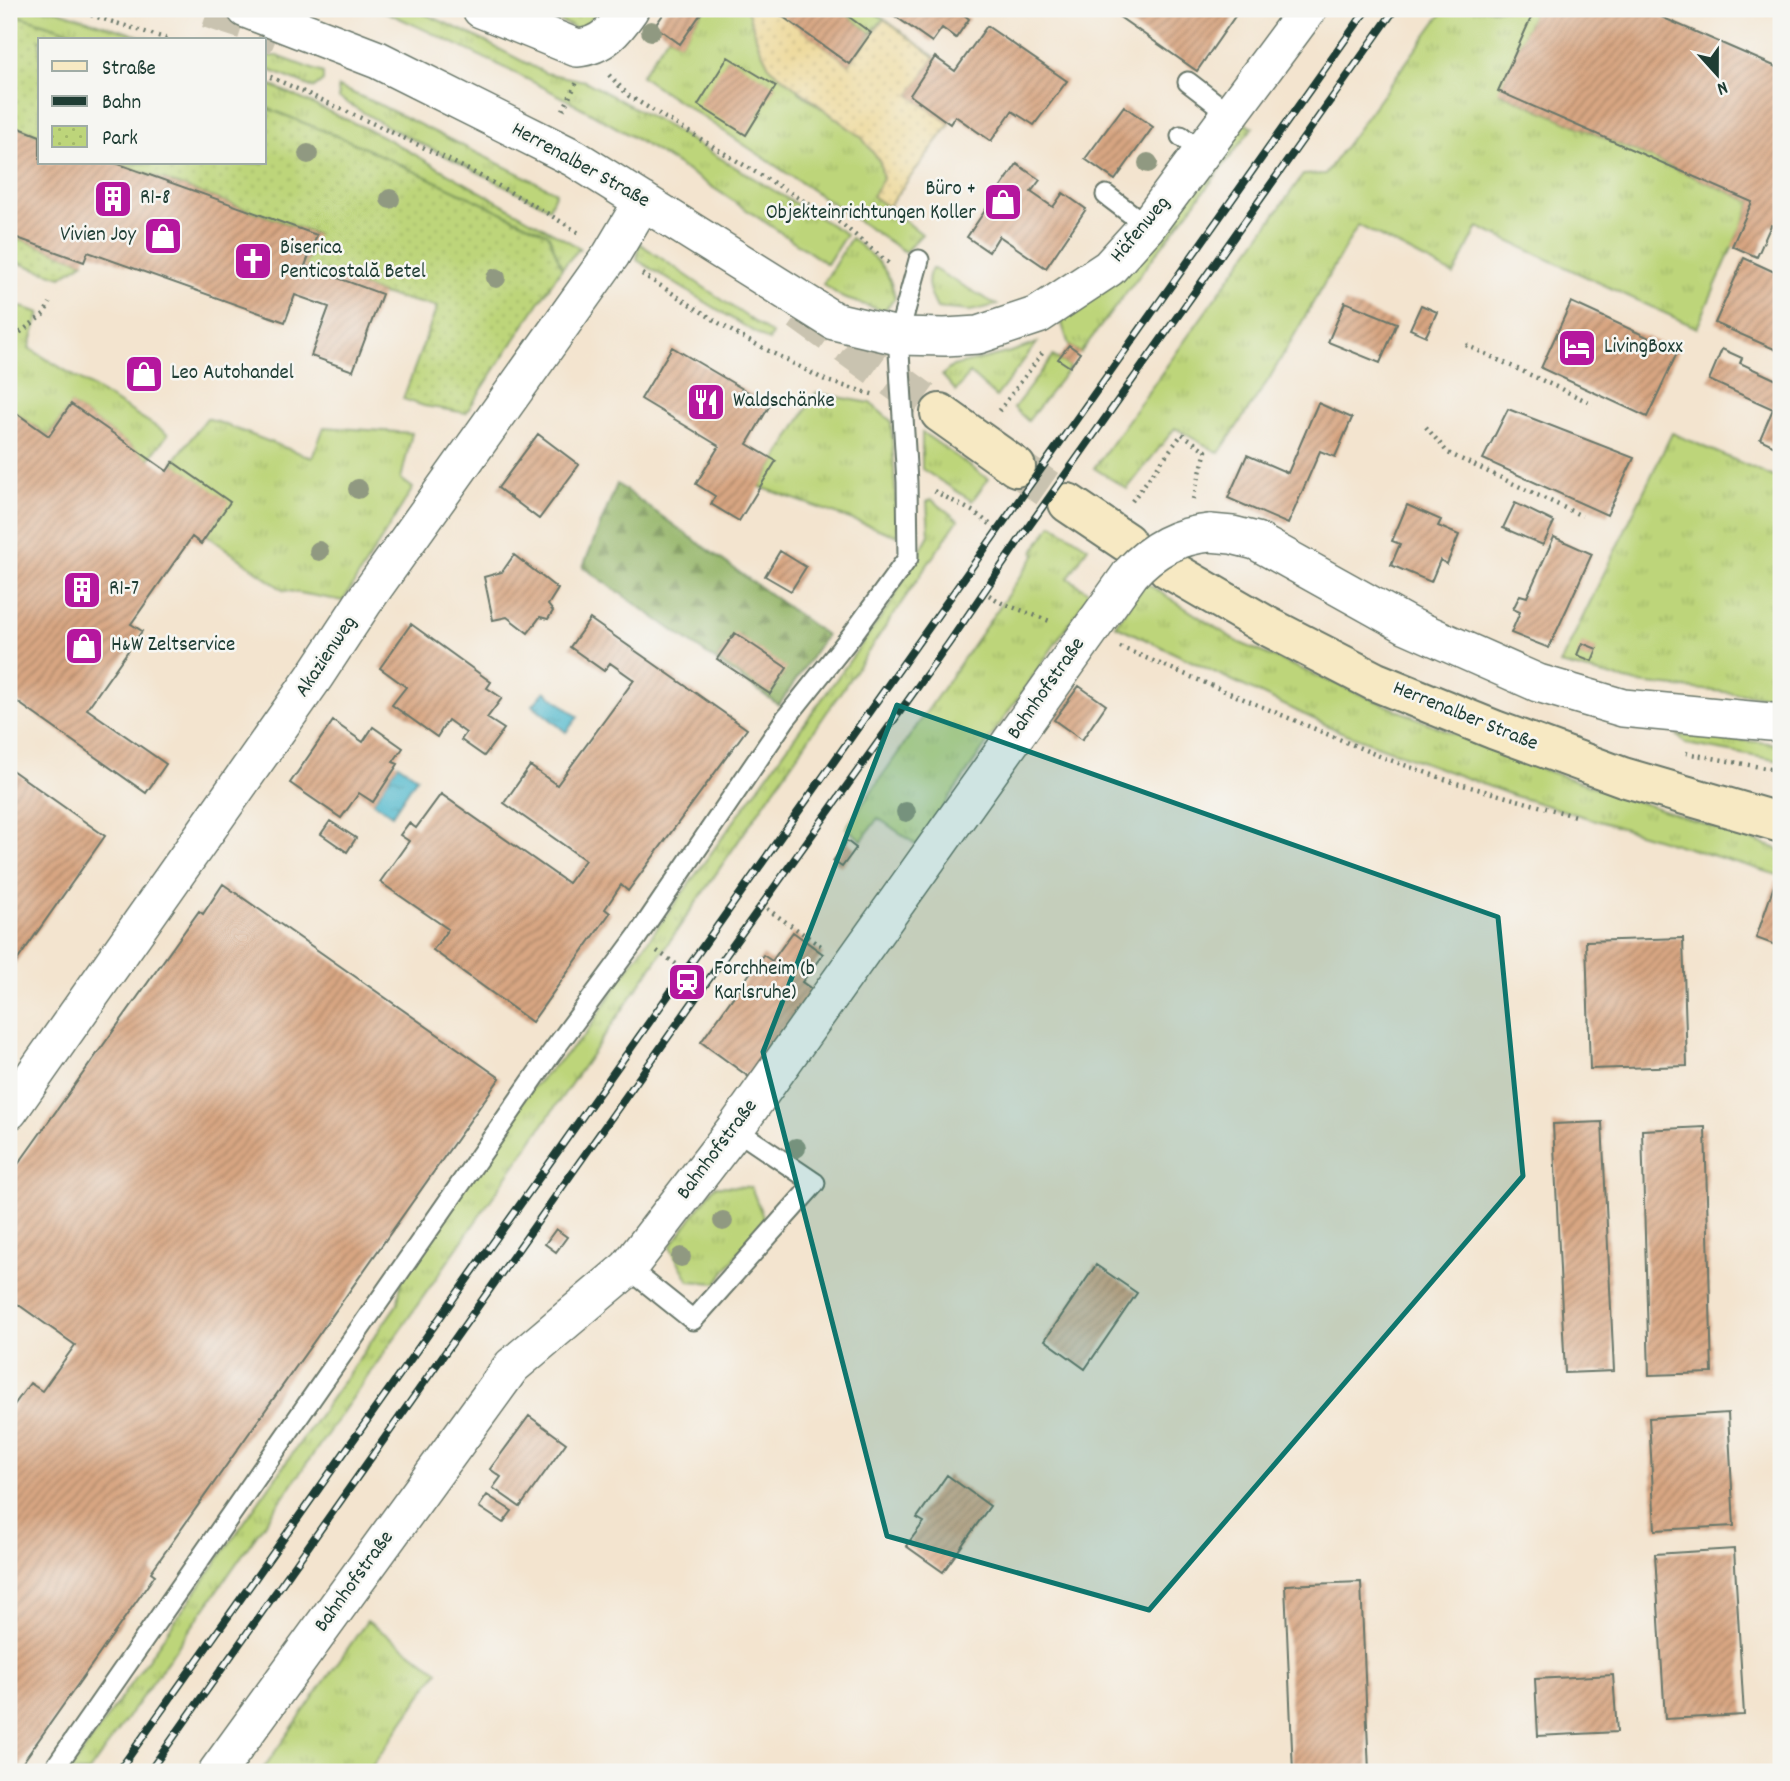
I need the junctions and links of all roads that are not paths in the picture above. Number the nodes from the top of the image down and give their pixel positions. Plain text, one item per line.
1 (251, 9) tunnel mouth
2 (481, 9) edge
3 (631, 9) edge
4 (1308, 9) edge
5 (1188, 82) dead end
6 (1231, 115) junction
7 (1106, 195) dead end
8 (643, 201) junction
9 (1147, 226) junction
10 (919, 260) dead end
11 (898, 336) junction
12 (940, 413) tunnel mouth
13 (1016, 467) tunnel mouth
14 (1068, 503) tunnel mouth
15 (1141, 561) junction
16 (1781, 723) edge
17 (1781, 823) edge
18 (9, 1111) edge
19 (735, 1129) junction
20 (628, 1268) junction
21 (52, 1772) edge
22 (217, 1772) edge

1 - 8 street, Herrenalber Straße
2 - 3 street
4 - 6 street, Häfenweg
5 - 6 lane
6 - 9 street, Häfenweg
7 - 9 lane
8 - 11 street, Herrenalber Straße
8 - 18 street, Akazienweg
9 - 11 street, Häfenweg
10 - 11 lane
11 - 21 lane
12 - 13 main road
14 - 15 main road, Herrenalber Straße
15 - 16 street, Bahnhofstraße, bridge
15 - 17 main road, Herrenalber Straße
15 - 19 street, Bahnhofstraße
19 - 20 street, Bahnhofstraße
19 - 20 lane
20 - 22 street, Bahnhofstraße

